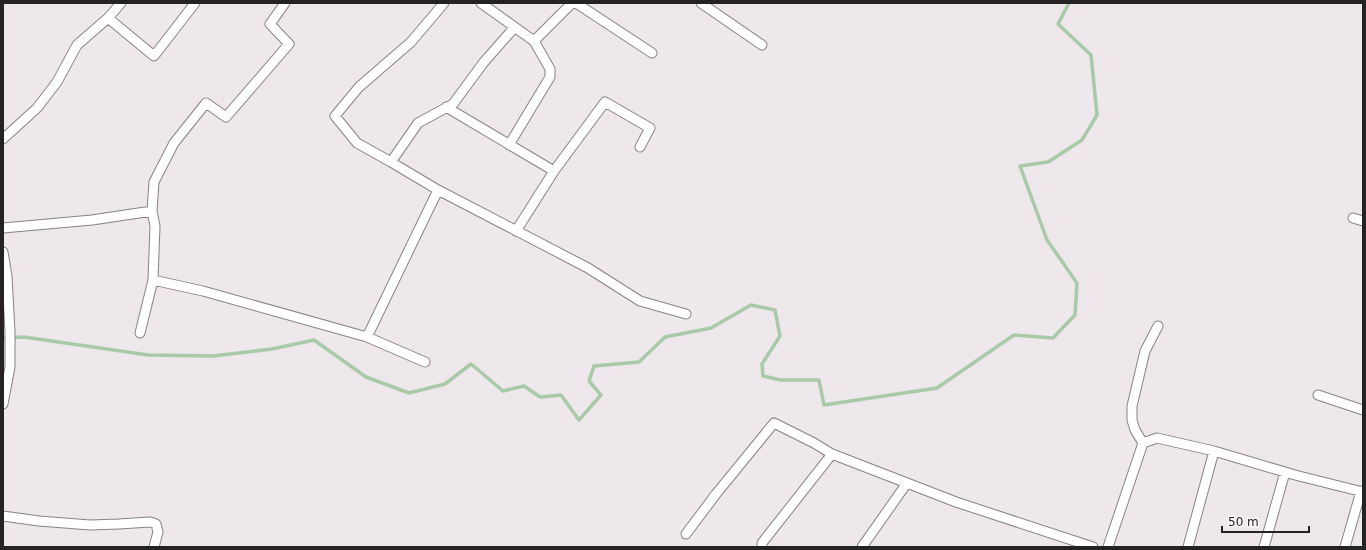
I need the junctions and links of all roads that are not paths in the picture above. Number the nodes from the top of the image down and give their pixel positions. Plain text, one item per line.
1 (121, 3) edge
2 (195, 3) edge
3 (285, 3) edge
4 (444, 3) edge
5 (481, 3) edge
6 (572, 3) edge
7 (576, 3) edge
8 (701, 3) edge
9 (108, 18) junction
10 (514, 28) junction
11 (534, 41) junction
12 (762, 45) dead end
13 (652, 53) dead end
14 (446, 107) junction
15 (3, 139) edge
16 (509, 145) junction
17 (640, 147) dead end
18 (392, 162) junction
19 (554, 171) junction
20 (438, 190) junction
21 (152, 211) junction
22 (1353, 218) dead end
23 (1363, 221) edge
24 (3, 228) edge
25 (516, 230) junction
26 (3, 252) edge
27 (153, 280) junction
28 (686, 314) dead end
29 (1158, 326) dead end
30 (140, 333) dead end
31 (367, 337) junction
32 (426, 362) dead end
33 (1318, 395) dead end
34 (3, 404) edge
35 (1363, 410) edge
36 (1143, 443) junction
37 (1214, 451) junction
38 (832, 454) junction
39 (1285, 472) junction
40 (907, 483) junction
41 (1362, 492) edge
42 (3, 516) edge
43 (686, 534) dead end
44 (865, 546) edge
45 (154, 547) edge
46 (762, 547) edge
47 (1092, 547) edge
48 (1108, 547) edge
49 (1188, 547) edge
50 (1264, 547) edge
51 (1345, 547) edge

1 - 9 street
2 - 9 street
3 - 21 street
4 - 18 street
5 - 10 street
6 - 11 street
7 - 13 street
8 - 12 street
9 - 15 street
10 - 11 street
10 - 14 street
11 - 16 street
14 - 16 street
14 - 18 street
16 - 19 street
17 - 19 street
18 - 20 street
19 - 25 street
20 - 25 street
20 - 31 street
21 - 24 street
21 - 27 street
22 - 23 street
25 - 28 street
26 - 34 street
27 - 30 street
27 - 31 street
29 - 36 street
31 - 32 street
33 - 35 street
36 - 37 street
36 - 48 street
37 - 39 street
37 - 49 street
38 - 40 street
38 - 43 street
38 - 46 street
39 - 41 street
39 - 50 street
40 - 44 street
40 - 47 street
41 - 51 street
42 - 45 street

